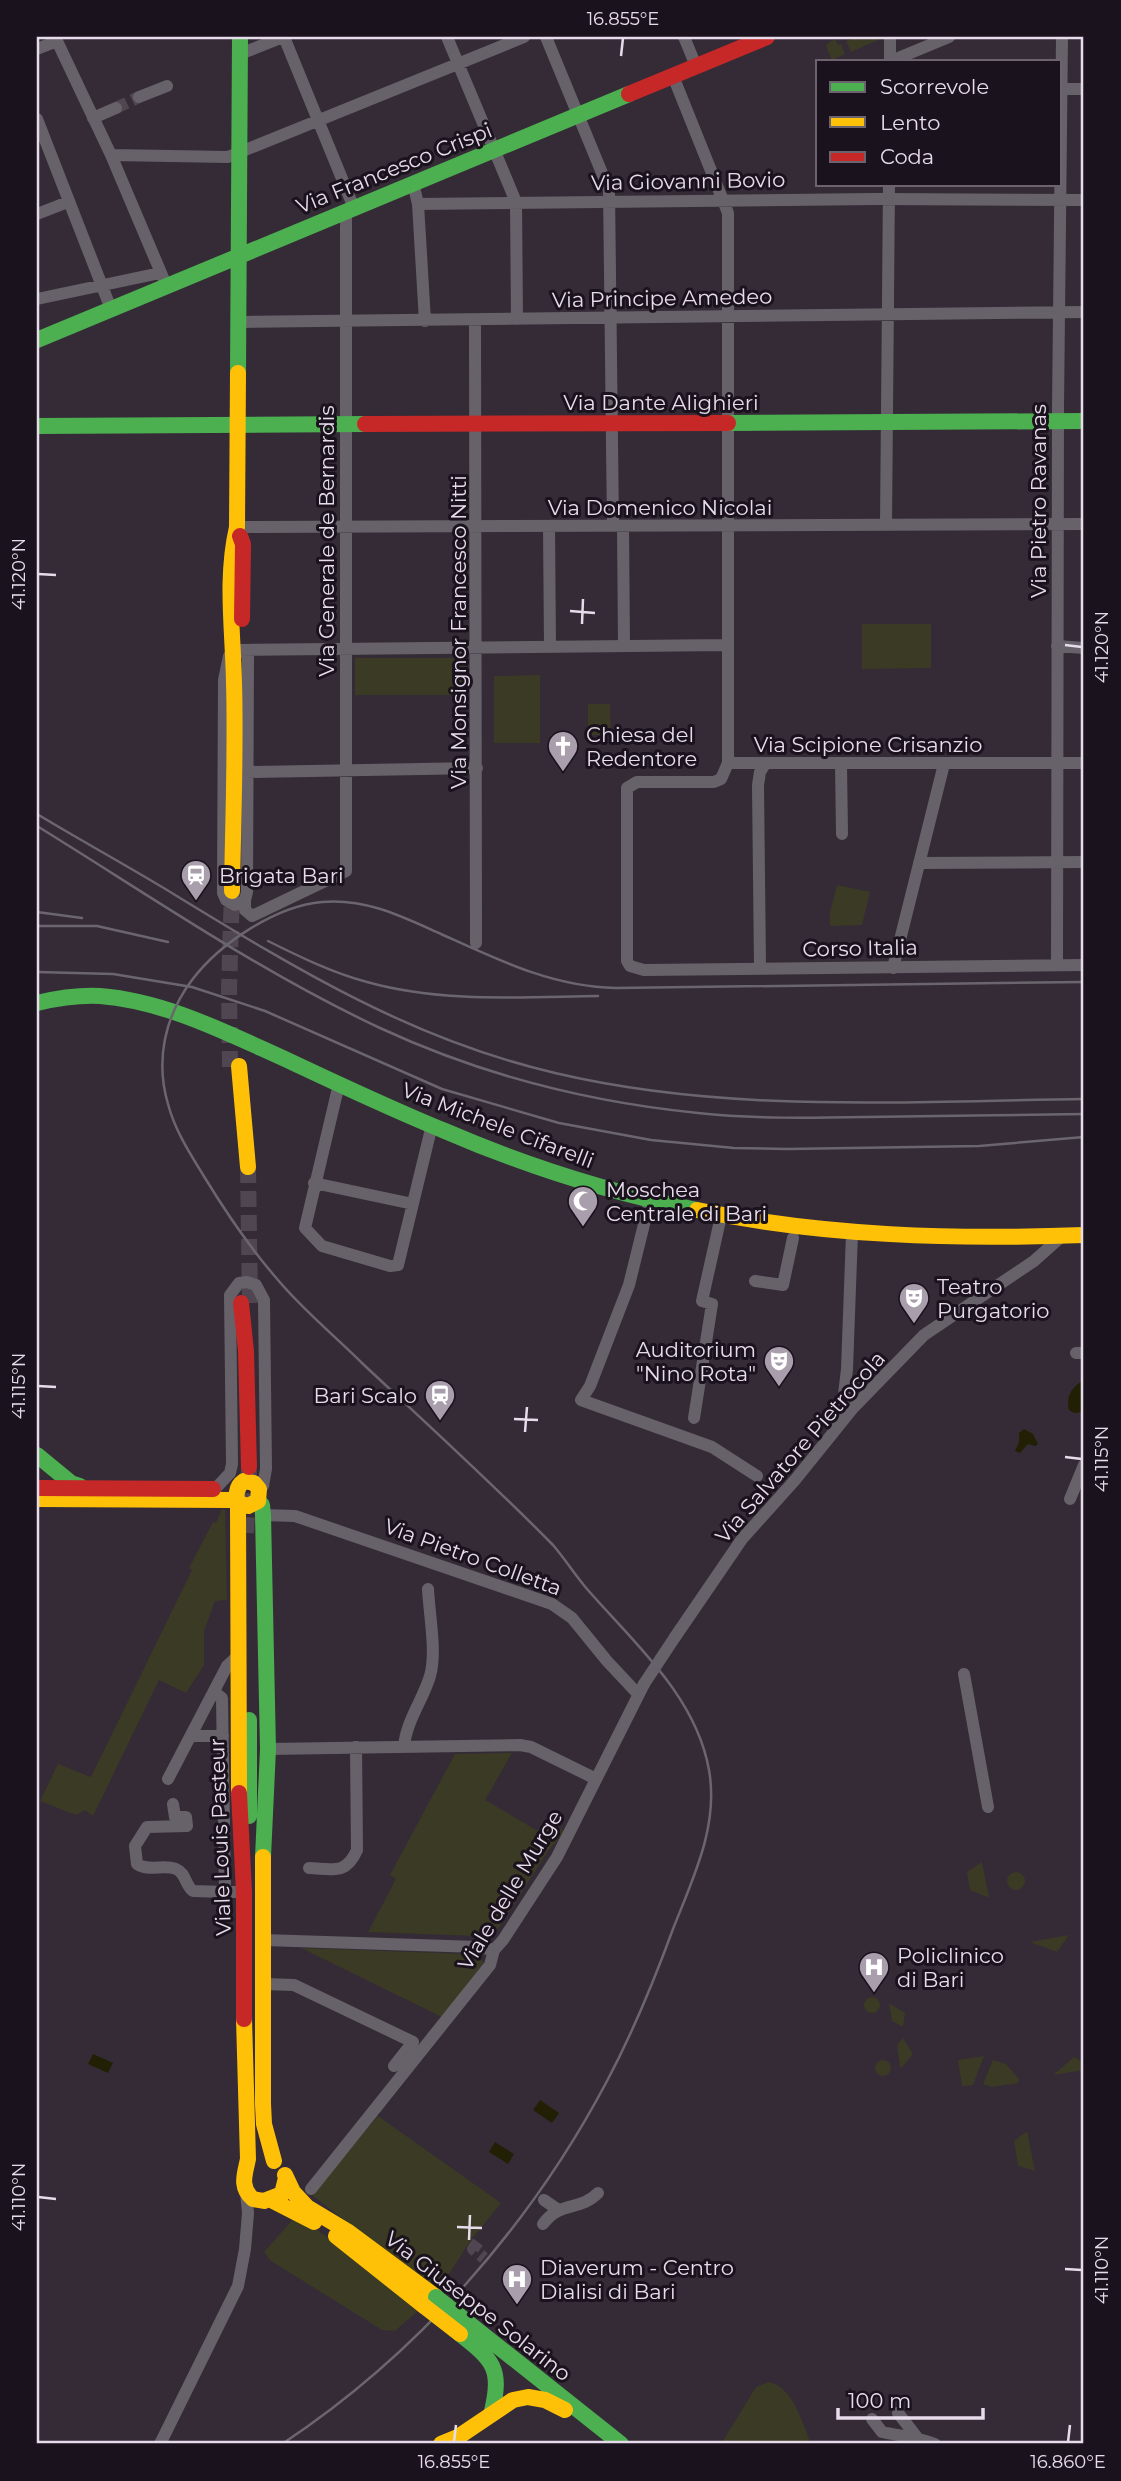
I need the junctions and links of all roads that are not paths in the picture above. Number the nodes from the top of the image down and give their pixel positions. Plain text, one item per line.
1 (240, 37) edge
2 (284, 37) edge
3 (447, 37) edge
4 (524, 37) edge
5 (546, 37) edge
6 (684, 37) edge
7 (767, 37) edge
8 (890, 37) edge
9 (949, 37) edge
10 (1062, 37) edge
11 (37, 49) edge
12 (240, 54) junction
13 (890, 60) edge
14 (892, 60) edge
15 (1062, 60) edge
16 (458, 63) junction
17 (696, 66) junction
18 (673, 76) junction
19 (167, 86) dead end
20 (1062, 89) edge
21 (1084, 89) edge
22 (139, 97) tunnel mouth
23 (116, 108) tunnel mouth
24 (579, 114) junction
25 (93, 118) junction
26 (37, 120) edge
27 (319, 121) junction
28 (494, 150) junction
29 (241, 153) junction
30 (111, 155) junction
31 (413, 183) junction
32 (889, 186) edge
33 (1061, 186) edge
34 (724, 200) junction
35 (888, 200) junction
36 (609, 201) junction
37 (1061, 201) junction
38 (1084, 201) edge
39 (68, 202) junction
40 (516, 202) junction
41 (418, 204) junction
42 (350, 209) junction
43 (37, 214) edge
44 (240, 255) junction
45 (163, 280) junction
46 (101, 286) junction
47 (37, 299) edge
48 (111, 309) junction
49 (1059, 312) junction
50 (1084, 312) edge
51 (888, 315) junction
52 (728, 316) junction
53 (610, 318) junction
54 (517, 319) junction
55 (475, 320) junction
56 (345, 321) junction
57 (425, 321) junction
58 (239, 322) junction
59 (37, 340) edge
60 (1058, 421) junction
61 (1084, 421) edge
62 (887, 422) junction
63 (729, 423) junction
64 (345, 424) junction
65 (476, 424) junction
66 (612, 424) junction
67 (238, 425) junction
68 (37, 426) edge
69 (1084, 524) edge
70 (886, 525) junction
71 (1057, 525) junction
72 (549, 526) junction
73 (618, 526) junction
74 (729, 526) junction
75 (237, 527) junction
76 (345, 527) junction
77 (477, 527) junction
78 (728, 645) junction
79 (624, 646) junction
80 (1057, 646) junction
81 (236, 647) junction
82 (550, 647) junction
83 (477, 648) junction
84 (1084, 648) edge
85 (345, 649) junction
86 (732, 763) junction
87 (1058, 763) junction
88 (1084, 763) edge
89 (765, 764) junction
90 (841, 764) junction
91 (944, 764) junction
92 (477, 768) junction
93 (345, 770) junction
94 (248, 772) junction
95 (758, 784) junction
96 (842, 834) dead end
97 (1058, 862) junction
98 (1084, 862) edge
99 (919, 863) junction
100 (239, 894) junction
101 (476, 943) dead end
102 (1058, 965) junction
103 (1084, 965) edge
104 (760, 968) junction
105 (893, 968) junction
106 (636, 970) joint
107 (37, 1003) edge
108 (234, 1066) tunnel mouth
109 (338, 1084) junction
110 (432, 1125) junction
111 (243, 1167) tunnel mouth
112 (314, 1183) junction
113 (650, 1200) junction
114 (413, 1204) junction
115 (721, 1216) junction
116 (852, 1233) junction
117 (1084, 1235) edge
118 (1062, 1236) junction
119 (793, 1238) dead end
120 (755, 1281) dead end
121 (242, 1322) junction
122 (694, 1418) dead end
123 (825, 1443) junction
124 (43, 1460) edge
125 (1084, 1465) edge
126 (757, 1476) dead end
127 (89, 1488) junction
128 (215, 1489) junction
129 (39, 1492) edge
130 (237, 1492) junction
131 (1070, 1499) dead end
132 (260, 1502) junction
133 (428, 1589) dead end
134 (239, 1656) junction
135 (964, 1674) dead end
136 (640, 1689) junction
137 (214, 1692) junction
138 (191, 1736) junction
139 (223, 1736) junction
140 (356, 1747) junction
141 (404, 1747) junction
142 (268, 1749) junction
143 (168, 1779) dead end
144 (596, 1779) junction
145 (173, 1804) dead end
146 (988, 1807) dead end
147 (262, 1826) junction
148 (309, 1868) dead end
149 (225, 1892) junction
150 (244, 1892) junction
151 (264, 1940) junction
152 (494, 1950) junction
153 (264, 1984) junction
154 (394, 2066) dead end
155 (274, 2161) junction
156 (245, 2171) junction
157 (286, 2178) junction
158 (311, 2189) dead end
159 (246, 2192) junction
160 (598, 2193) dead end
161 (544, 2200) dead end
162 (269, 2202) junction
163 (557, 2209) junction
164 (305, 2211) junction
165 (542, 2224) dead end
166 (245, 2246) junction
167 (492, 2411) junction
168 (898, 2413) dead end
169 (583, 2416) junction
170 (872, 2419) dead end
171 (916, 2436) junction
172 (160, 2444) edge
173 (441, 2444) edge
174 (621, 2444) edge
175 (935, 2444) edge

1 - 12 main road
2 - 12 street
2 - 27 street
3 - 16 street
4 - 16 street
5 - 24 street
6 - 17 street
7 - 17 main road, Via Francesco Crispi
8 - 13 street
9 - 14 street
10 - 15 street, Via Pietro Ravanas
11 - 25 street
12 - 29 main road
16 - 27 street
16 - 28 street
17 - 18 main road, Via Francesco Crispi
18 - 24 main road, Via Francesco Crispi
18 - 34 street
19 - 22 street
20 - 21 street
23 - 25 street
24 - 28 main road, Via Francesco Crispi
24 - 36 street
25 - 30 street
26 - 39 street
27 - 29 street
27 - 42 street
28 - 31 main road, Via Francesco Crispi
28 - 40 street
29 - 30 street
29 - 44 main road
30 - 45 street
31 - 41 street
31 - 42 main road, Via Francesco Crispi
32 - 35 street
33 - 37 street, Via Pietro Ravanas
34 - 35 street, Via Giovanni Bovio
34 - 36 street, Via Giovanni Bovio
34 - 52 street
35 - 37 street, Via Giovanni Bovio
35 - 51 street
36 - 40 street, Via Giovanni Bovio
36 - 53 street
37 - 38 street, Via Giovanni Bovio
37 - 49 street, Via Pietro Ravanas
39 - 43 street
39 - 46 street
40 - 41 street, Via Giovanni Bovio
40 - 54 street
41 - 57 street
42 - 44 main road, Via Francesco Crispi
42 - 56 street, Via Generale de Bernardis
44 - 45 main road, Via Francesco Crispi
44 - 58 main road
45 - 46 street
45 - 48 main road, Via Francesco Crispi
46 - 47 street
46 - 48 street
48 - 59 main road, Via Francesco Crispi
49 - 50 street, Via Principe Amedeo
49 - 51 street, Via Principe Amedeo
49 - 60 street, Via Pietro Ravanas
51 - 52 street, Via Principe Amedeo
51 - 62 street
52 - 53 street, Via Principe Amedeo
52 - 63 street
53 - 54 street, Via Principe Amedeo
53 - 66 street
54 - 55 street, Via Principe Amedeo
55 - 57 street, Via Principe Amedeo
55 - 65 street, Via Monsignor Francesco Nitti
56 - 57 street, Via Principe Amedeo
56 - 58 street, Via Principe Amedeo
56 - 64 street, Via Generale de Bernardis
58 - 67 main road
60 - 61 main road, Via Dante Alighieri
60 - 62 main road, Via Dante Alighieri
60 - 71 street, Via Pietro Ravanas
62 - 63 main road, Via Dante Alighieri
62 - 70 street
63 - 66 main road, Via Dante Alighieri
63 - 74 street
64 - 65 main road, Via Dante Alighieri
64 - 67 main road, Via Dante Alighieri
64 - 76 street, Via Generale de Bernardis
65 - 66 main road, Via Dante Alighieri
65 - 77 street, Via Monsignor Francesco Nitti
66 - 73 street
67 - 68 main road, Via Dante Alighieri
67 - 75 main road
69 - 71 street, Via Domenico Nicolai
70 - 71 street, Via Domenico Nicolai
70 - 74 street, Via Domenico Nicolai
71 - 80 street, Via Pietro Ravanas
72 - 73 street, Via Domenico Nicolai
72 - 77 street, Via Domenico Nicolai
72 - 82 street
73 - 74 street, Via Domenico Nicolai
73 - 79 street
74 - 78 street
75 - 76 street, Via Domenico Nicolai
75 - 81 main road
76 - 77 street, Via Domenico Nicolai
76 - 85 street, Via Generale de Bernardis
77 - 83 street, Via Monsignor Francesco Nitti
78 - 79 street
78 - 86 street
79 - 82 street
80 - 84 street
80 - 87 street, Via Pietro Ravanas
81 - 85 street
81 - 94 street
81 - 100 main road
82 - 83 street
83 - 85 street
83 - 92 street, Via Monsignor Francesco Nitti
85 - 93 street, Via Generale de Bernardis
86 - 89 street, Via Scipione Crisanzio
86 - 95 street
86 - 106 street, Via Scipione Crisanzio
87 - 88 street, Via Scipione Crisanzio
87 - 91 street, Via Scipione Crisanzio
87 - 97 street, Via Pietro Ravanas
89 - 90 street, Via Scipione Crisanzio
89 - 95 street
90 - 91 street, Via Scipione Crisanzio
90 - 96 street
91 - 99 street
92 - 93 street
92 - 101 street, Via Monsignor Francesco Nitti
93 - 94 street
93 - 100 street, Via Generale de Bernardis
94 - 100 street
95 - 104 street
97 - 98 street
97 - 99 street
97 - 102 street, Via Pietro Ravanas
99 - 105 street
102 - 103 street, Corso Italia
102 - 105 street, Corso Italia
104 - 105 street, Corso Italia
104 - 106 street, Corso Italia
107 - 109 main road, Via Michele Cifarelli
108 - 111 main road
109 - 110 main road, Via Michele Cifarelli
109 - 112 street
110 - 113 main road, Via Michele Cifarelli
110 - 114 street
112 - 114 street
112 - 114 street
113 - 115 main road, Via Michele Cifarelli
113 - 126 street
115 - 116 main road, Via Michele Cifarelli
115 - 122 street
116 - 118 main road, Via Michele Cifarelli
116 - 123 street
117 - 118 main road, Via Michele Cifarelli
118 - 123 street, Via Salvatore Pietrocola
119 - 120 street
121 - 121 main road
121 - 130 main road, Viale Louis Pasteur
123 - 136 street, Via Salvatore Pietrocola, bridge
124 - 127 main road
124 - 129 main road
125 - 131 street
127 - 128 main road
127 - 129 main road
128 - 130 main road
128 - 132 street, Viale Louis Pasteur
129 - 130 main road
130 - 132 main road
130 - 134 main road, Viale Louis Pasteur
132 - 136 street, Via Pietro Colletta
132 - 142 main road, Viale Louis Pasteur
133 - 141 street
134 - 137 street
134 - 150 main road, Viale Louis Pasteur
135 - 146 street
136 - 144 street, Viale delle Murge
137 - 138 street
137 - 139 street
138 - 139 street
138 - 143 street
139 - 149 street
140 - 141 street
140 - 142 street
140 - 148 street
141 - 144 street
142 - 147 main road, Viale Louis Pasteur
144 - 152 street, Viale delle Murge
145 - 149 street
147 - 150 main road
147 - 151 main road, Viale Louis Pasteur
149 - 150 street
150 - 156 main road, Viale Louis Pasteur
151 - 152 street
151 - 153 main road, Viale Louis Pasteur
152 - 158 street, Viale delle Murge
153 - 154 street
153 - 155 main road, Viale Louis Pasteur
155 - 156 main road
155 - 157 main road
156 - 159 main road
157 - 162 main road
157 - 164 main road
159 - 162 main road
159 - 166 street
160 - 163 street
161 - 163 street
162 - 164 main road
162 - 166 street
163 - 165 street
164 - 167 main road, Via Giuseppe Solarino, bridge
164 - 169 main road, Via Giuseppe Solarino, bridge
166 - 172 street
167 - 169 main road
167 - 173 main road
168 - 171 street
169 - 174 main road, Via Giuseppe Solarino
170 - 171 street
171 - 175 street

